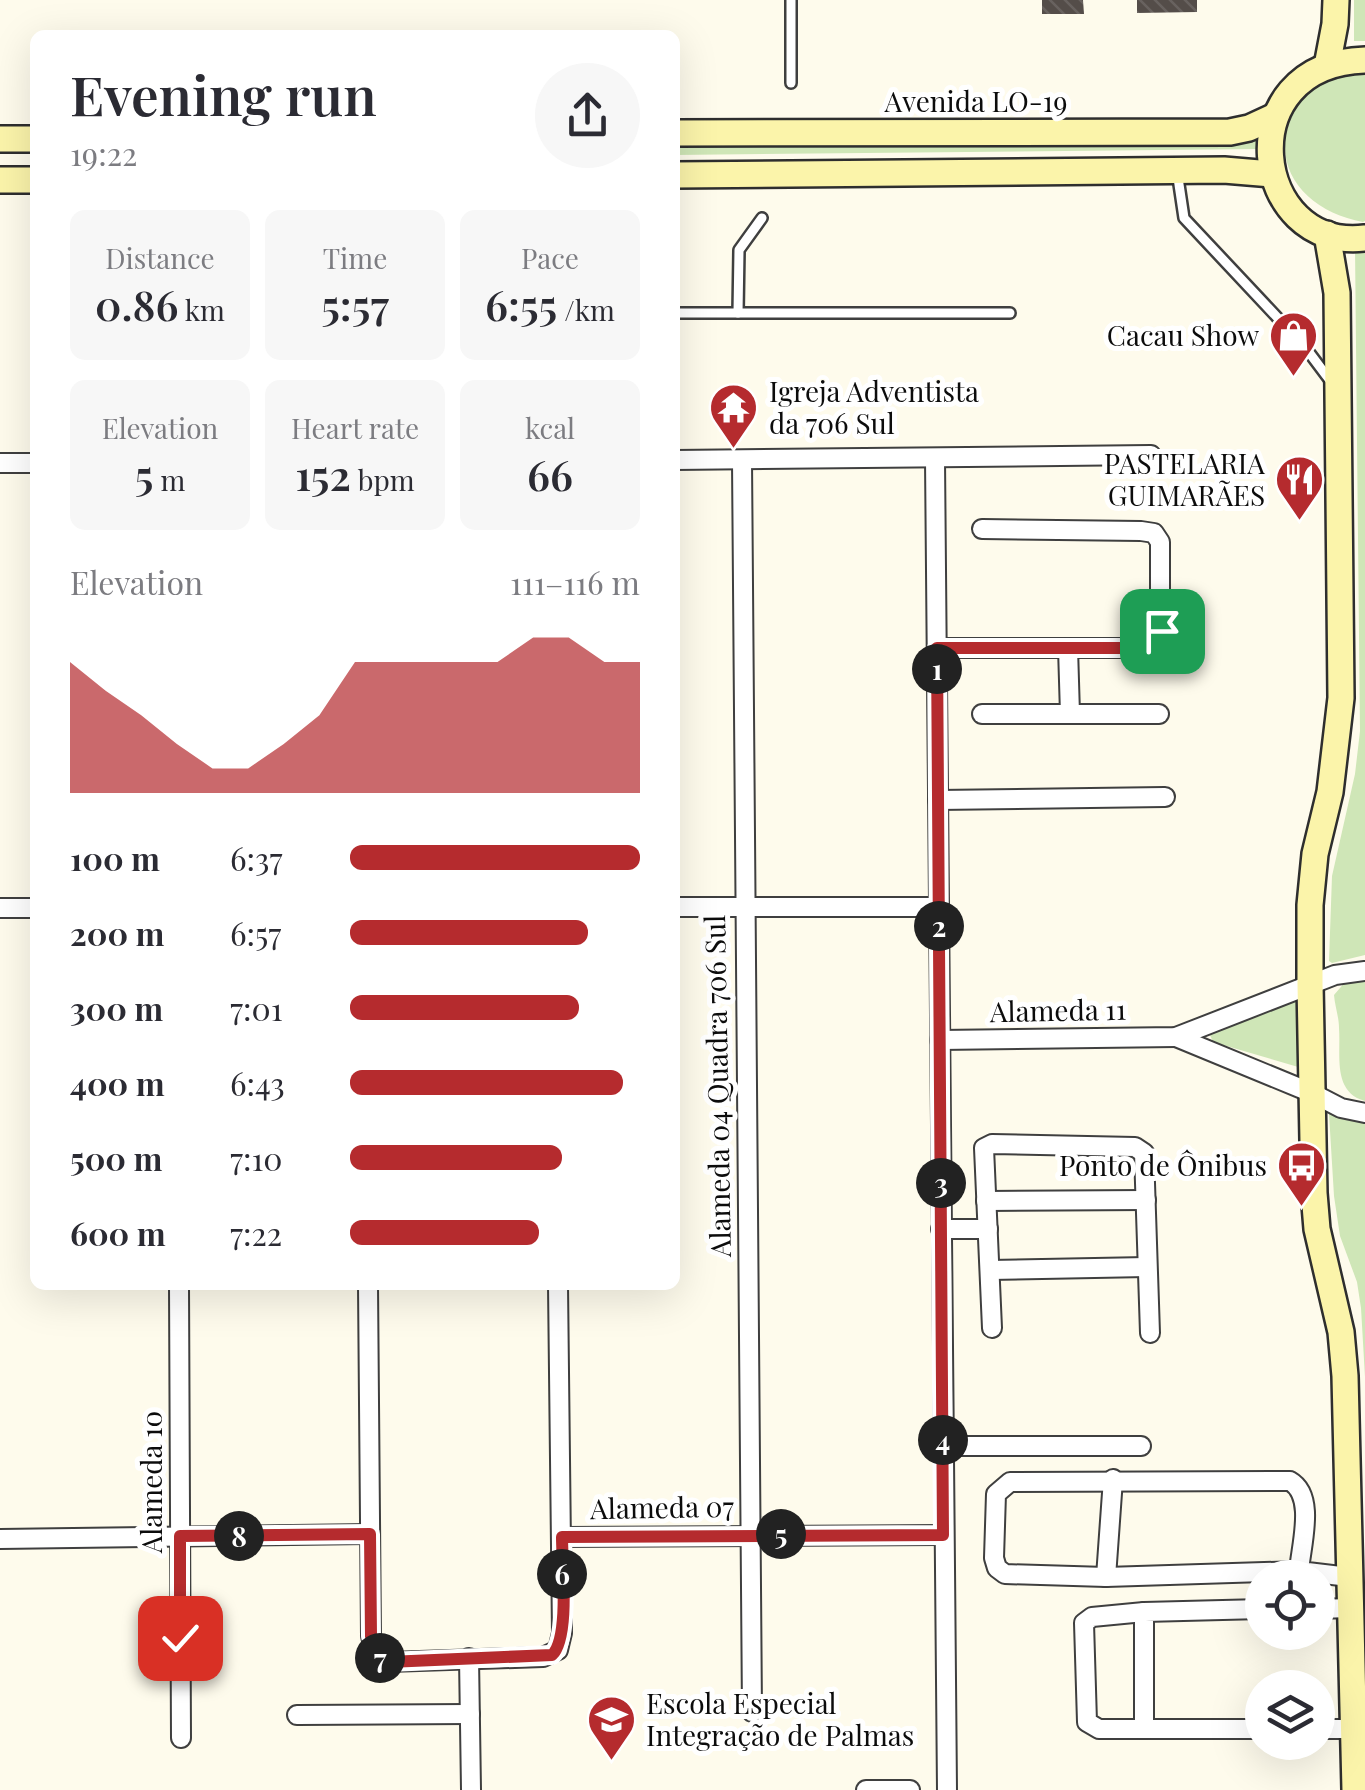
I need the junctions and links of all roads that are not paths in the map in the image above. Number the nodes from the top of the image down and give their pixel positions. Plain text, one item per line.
1 (792, 0) edge
2 (1336, 0) edge
3 (1365, 60) edge
4 (1327, 66) junction
5 (792, 84) dead end
6 (1275, 116) junction
7 (680, 133) edge
8 (0, 139) edge
9 (30, 139) edge
10 (1177, 170) junction
11 (1272, 174) junction
12 (680, 175) edge
13 (0, 180) edge
14 (30, 180) edge
15 (762, 218) dead end
16 (1327, 234) junction
17 (1365, 238) edge
18 (680, 313) edge
19 (738, 313) junction
20 (1010, 313) dead end
21 (1340, 394) junction
22 (1151, 455) dead end
23 (935, 459) junction
24 (680, 460) edge
25 (742, 460) junction
26 (0, 463) edge
27 (30, 463) edge
28 (982, 530) dead end
29 (937, 648) junction
30 (1068, 648) junction
31 (982, 714) dead end
32 (1070, 714) junction
33 (1159, 714) dead end
34 (1166, 797) dead end
35 (938, 800) junction
36 (680, 907) edge
37 (939, 907) junction
38 (0, 908) edge
39 (30, 908) edge
40 (744, 908) junction
41 (1365, 971) edge
42 (1310, 984) junction
43 (1176, 1037) junction
44 (940, 1040) junction
45 (1312, 1093) junction
46 (1365, 1113) edge
47 (986, 1200) junction
48 (1146, 1200) junction
49 (941, 1229) junction
50 (988, 1229) junction
51 (1147, 1267) junction
52 (990, 1270) junction
53 (179, 1290) edge
54 (368, 1290) edge
55 (558, 1290) edge
56 (992, 1328) dead end
57 (1150, 1333) dead end
58 (943, 1446) junction
59 (1141, 1446) dead end
60 (1113, 1480) junction
61 (370, 1534) junction
62 (750, 1534) junction
63 (943, 1535) junction
64 (180, 1536) junction
65 (562, 1537) junction
66 (0, 1540) edge
67 (1300, 1560) edge
68 (1245, 1573) edge
69 (1335, 1575) edge
70 (1106, 1577) junction
71 (1349, 1577) junction
72 (1335, 1608) edge
73 (1350, 1608) junction
74 (1245, 1610) edge
75 (1144, 1612) junction
76 (469, 1658) junction
77 (752, 1712) dead end
78 (470, 1714) junction
79 (297, 1715) dead end
80 (1144, 1729) junction
81 (1245, 1729) edge
82 (1335, 1729) edge
83 (1353, 1729) junction
84 (181, 1738) dead end
85 (471, 1790) edge
86 (866, 1790) edge
87 (910, 1790) edge
88 (948, 1790) edge
89 (1354, 1790) edge

1 - 5 lane
2 - 4 street
3 - 4 street
4 - 6 street
6 - 7 street, Avenida LO-19
6 - 11 street
8 - 9 street
10 - 11 street
10 - 12 street
10 - 21 lane
11 - 16 street
13 - 14 street
15 - 19 lane
16 - 17 street
16 - 21 street
18 - 19 lane
19 - 20 lane
21 - 42 street
22 - 23 street
23 - 25 street
23 - 29 street
24 - 25 street
25 - 40 street, Alameda 04 Quadra 706 Sul
26 - 27 street
28 - 30 street
29 - 30 street
29 - 35 street
30 - 32 street
31 - 32 street
32 - 33 street
34 - 35 street
35 - 37 street
36 - 40 street
37 - 40 street
37 - 44 street
38 - 39 street
40 - 62 street, Alameda 04 Quadra 706 Sul
41 - 42 street, Alameda 11
42 - 43 street, Alameda 11
42 - 45 street
43 - 44 street, Alameda 11
43 - 45 street, Alameda 11
44 - 49 street
45 - 46 street, Alameda 11
45 - 71 street
47 - 48 street
47 - 48 street
47 - 50 street
48 - 51 street
49 - 50 street
49 - 58 street
50 - 52 street
51 - 52 street
51 - 57 street
52 - 56 street
53 - 64 street, Alameda 10
54 - 61 street
55 - 65 street
58 - 59 street
58 - 63 street
60 - 67 street
60 - 70 street
60 - 70 street
61 - 64 street
61 - 76 street
62 - 63 street, Alameda 07
62 - 65 street, Alameda 07
62 - 77 street, Alameda 04 Quadra 706 Sul
63 - 88 street
64 - 66 street
64 - 84 street, Alameda 10
65 - 76 street
68 - 70 street
69 - 71 street
71 - 73 street
72 - 73 street
73 - 83 street
74 - 75 street
75 - 80 street
75 - 80 street
76 - 78 street
78 - 79 street
78 - 85 street
80 - 81 street
82 - 83 street
83 - 89 street
86 - 87 street

